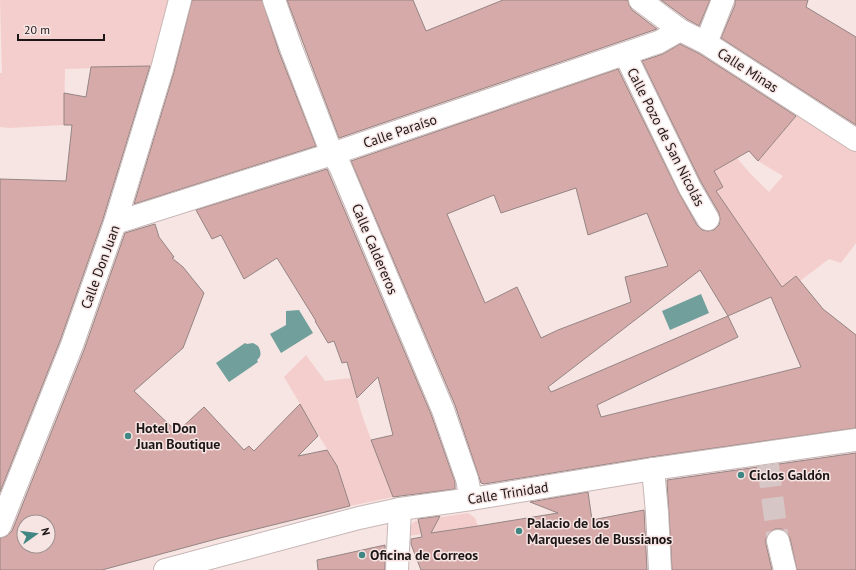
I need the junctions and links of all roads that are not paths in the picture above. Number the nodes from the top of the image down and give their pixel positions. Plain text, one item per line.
1 (180, 0) edge
2 (274, 0) edge
3 (640, 0) edge
4 (723, 0) edge
5 (680, 30) junction
6 (706, 43) junction
7 (625, 54) junction
8 (856, 140) edge
9 (332, 154) junction
10 (708, 219) dead end
11 (116, 223) junction
12 (856, 440) edge
13 (653, 469) junction
14 (471, 499) junction
15 (400, 509) junction
16 (0, 526) edge
17 (778, 541) tunnel mouth
18 (165, 570) edge
19 (397, 570) edge
20 (660, 570) edge
21 (785, 570) edge

1 - 11 street, Calle Don Juan
2 - 9 street, Calle Caldereros
3 - 5 street, Calle Minas
4 - 6 street
5 - 6 street, Calle Minas
5 - 7 street, Calle Paraíso
6 - 8 street, Calle Minas
7 - 9 street, Calle Paraíso
7 - 10 street, Calle Pozo de San Nicolás
9 - 11 street, Calle Paraíso
9 - 14 street, Calle Caldereros
11 - 16 street, Calle Don Juan
12 - 13 street, Calle Trinidad
13 - 14 street, Calle Trinidad
13 - 20 street
14 - 15 street, Calle Trinidad
15 - 18 street, Calle Trinidad
15 - 19 street
17 - 21 street

